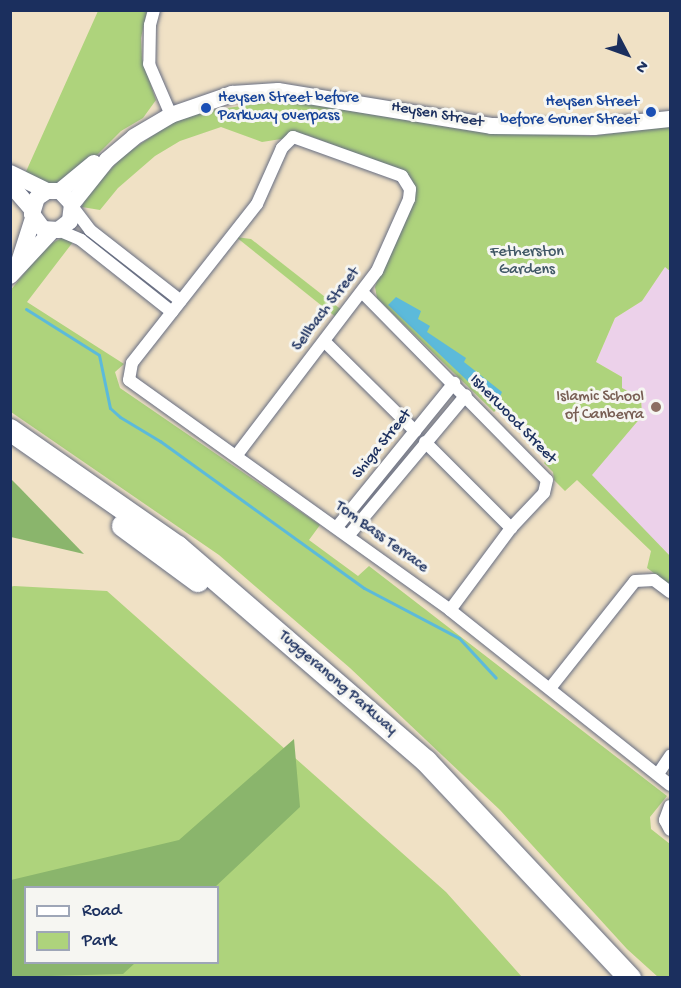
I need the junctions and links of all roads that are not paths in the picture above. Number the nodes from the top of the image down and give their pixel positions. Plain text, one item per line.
1 (154, 10) edge
2 (168, 110) junction
3 (670, 120) edge
4 (10, 173) edge
5 (10, 184) edge
6 (53, 191) junction
7 (72, 205) junction
8 (33, 214) junction
9 (55, 231) junction
10 (13, 272) edge
11 (363, 293) junction
12 (181, 301) junction
13 (172, 312) junction
14 (325, 342) junction
15 (454, 383) junction
16 (466, 395) junction
17 (10, 430) edge
18 (415, 431) junction
19 (425, 442) junction
20 (10, 445) edge
21 (236, 456) junction
22 (338, 527) junction
23 (511, 528) junction
24 (349, 535) junction
25 (670, 592) edge
26 (450, 610) junction
27 (551, 687) junction
28 (670, 756) edge
29 (658, 774) junction
30 (670, 785) edge
31 (670, 806) edge
32 (670, 830) edge
33 (613, 978) edge
34 (630, 978) edge

1 - 2 street
2 - 3 main road, Heysen Street
2 - 6 main road, Heysen Street
2 - 7 main road, Heysen Street
4 - 6 main road
5 - 8 main road
6 - 7 main road
6 - 8 main road, Heysen Street
7 - 9 main road, Heysen Street
7 - 12 street
8 - 9 main road
8 - 10 main road, Heysen Street
9 - 10 main road, Heysen Street
9 - 13 street
11 - 12 street, Sellbach Street
11 - 14 street, Sellbach Street
11 - 15 street, Isherwood Street
12 - 13 street, Sellbach Street
13 - 21 street, Tom Bass Terrace
14 - 18 street
14 - 21 street, Sellbach Street
15 - 16 street, Isherwood Street
15 - 18 street, Shiga Street
16 - 19 street, Shiga Street
16 - 23 street, Isherwood Street
17 - 34 highway, Tuggeranong Parkway
18 - 22 street, Shiga Street
19 - 23 street
19 - 24 street, Shiga Street
20 - 33 highway, Tuggeranong Parkway
21 - 22 street, Tom Bass Terrace
22 - 24 street, Tom Bass Terrace
23 - 26 street, Isherwood Street
24 - 26 street, Tom Bass Terrace
25 - 27 street
26 - 27 street, Tom Bass Terrace
27 - 29 street, Tom Bass Terrace
28 - 29 street
29 - 30 street, Tom Bass Terrace
31 - 32 street

